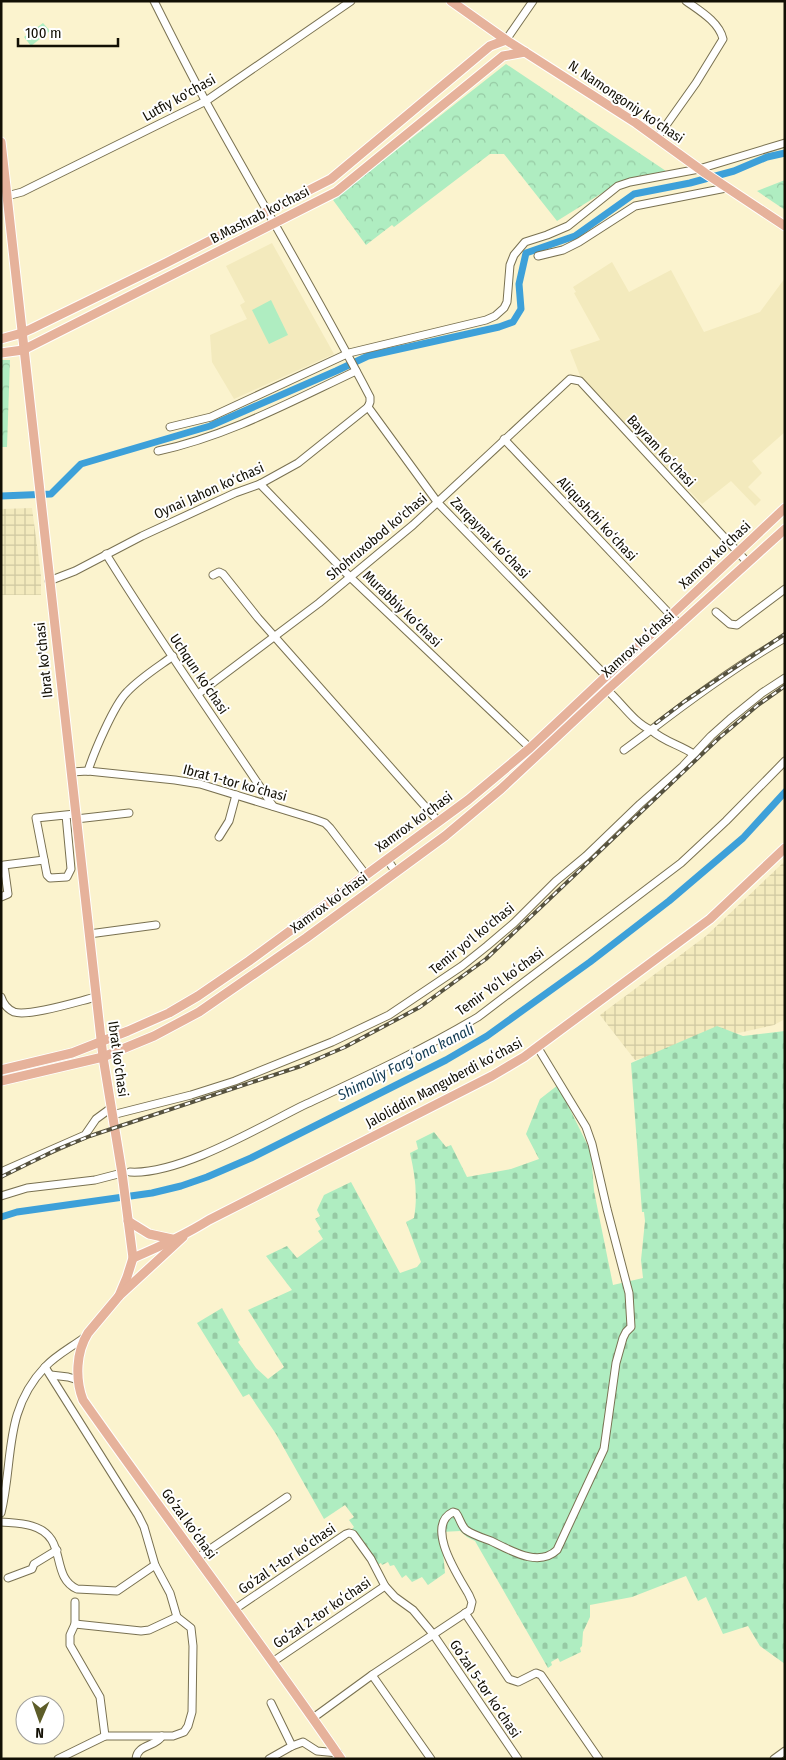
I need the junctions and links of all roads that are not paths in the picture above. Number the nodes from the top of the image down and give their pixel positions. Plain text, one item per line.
1 (154, 1) edge
2 (351, 1) edge
3 (451, 1) edge
4 (534, 1) edge
5 (686, 1) edge
6 (506, 40) junction
7 (525, 52) junction
8 (503, 56) junction
9 (206, 101) junction
10 (657, 138) junction
11 (1, 142) edge
12 (785, 142) edge
13 (702, 171) junction
14 (723, 186) junction
15 (7, 196) junction
16 (268, 211) junction
17 (274, 224) junction
18 (785, 226) edge
19 (538, 256) dead end
20 (22, 334) junction
21 (1, 339) edge
22 (24, 350) junction
23 (1, 353) edge
24 (348, 355) junction
25 (356, 370) junction
26 (561, 386) joint
27 (368, 407) junction
28 (170, 427) dead end
29 (504, 439) junction
30 (158, 450) dead end
31 (260, 484) junction
32 (438, 503) junction
33 (785, 508) edge
34 (785, 529) edge
35 (738, 553) junction
36 (106, 554) junction
37 (748, 564) junction
38 (213, 575) dead end
39 (350, 578) junction
40 (49, 581) junction
41 (785, 589) edge
42 (716, 612) dead end
43 (671, 616) junction
44 (680, 625) junction
45 (275, 636) junction
46 (785, 638) edge
47 (173, 656) junction
48 (606, 676) junction
49 (785, 678) edge
50 (607, 690) junction
51 (198, 694) junction
52 (651, 730) junction
53 (530, 748) junction
54 (624, 750) dead end
55 (695, 755) junction
56 (785, 762) edge
57 (88, 771) junction
58 (71, 772) junction
59 (236, 795) junction
60 (273, 806) junction
61 (129, 813) dead end
62 (72, 816) junction
63 (438, 821) junction
64 (219, 836) dead end
65 (785, 848) edge
66 (387, 859) junction
67 (44, 860) junction
68 (2, 866) edge
69 (395, 872) junction
70 (366, 875) junction
71 (1, 897) edge
72 (156, 925) dead end
73 (89, 934) junction
74 (1, 997) edge
75 (96, 998) junction
76 (101, 1042) junction
77 (538, 1048) junction
78 (103, 1057) junction
79 (1, 1070) edge
80 (1, 1081) edge
81 (111, 1112) junction
82 (1, 1172) edge
83 (126, 1172) junction
84 (1, 1196) edge
85 (128, 1217) junction
86 (186, 1234) junction
87 (172, 1239) junction
88 (133, 1258) junction
89 (119, 1296) junction
90 (85, 1337) junction
91 (45, 1367) junction
92 (51, 1375) junction
93 (78, 1380) junction
94 (11, 1439) junction
95 (1, 1441) edge
96 (286, 1496) dead end
97 (1, 1513) edge
98 (1, 1522) edge
99 (57, 1550) junction
100 (197, 1558) junction
101 (154, 1564) junction
102 (8, 1578) dead end
103 (385, 1586) junction
104 (75, 1602) dead end
105 (235, 1609) junction
106 (465, 1613) junction
107 (177, 1617) junction
108 (75, 1624) junction
109 (432, 1634) junction
110 (274, 1661) junction
111 (372, 1675) junction
112 (271, 1703) dead end
113 (313, 1718) junction
114 (105, 1736) junction
115 (162, 1736) junction
116 (292, 1746) junction
117 (785, 1751) edge
118 (340, 1756) edge
119 (58, 1759) edge
120 (136, 1759) edge
121 (269, 1759) edge
122 (431, 1759) edge
123 (518, 1759) edge
124 (599, 1759) edge
125 (774, 1759) edge

1 - 9 street
2 - 9 street, Lutfiy ko'chasi
3 - 6 main road, N. Namongoniy ko'chasi
4 - 6 street
5 - 10 street
6 - 7 main road, N. Namongoniy ko'chasi
6 - 8 main road
6 - 16 main road, B.Mashrab ko'chasi
7 - 8 main road
7 - 10 main road, N. Namongoniy ko'chasi
8 - 17 main road, B.Mashrab ko'chasi
9 - 15 street, Lutfiy ko'chasi
9 - 16 street
10 - 13 main road, N. Namongoniy ko'chasi
11 - 15 main road, Ibrat ko'chasi
12 - 13 street
13 - 14 main road, N. Namongoniy ko'chasi
13 - 24 street
14 - 18 main road, N. Namongoniy ko'chasi
14 - 19 street
15 - 20 main road, Ibrat ko'chasi
16 - 17 street
16 - 20 main road, B.Mashrab ko'chasi
17 - 22 main road, B.Mashrab ko'chasi
17 - 24 street
20 - 21 main road, B.Mashrab ko'chasi
20 - 22 main road, Ibrat ko'chasi
22 - 23 main road, B.Mashrab ko'chasi
22 - 40 main road, Ibrat ko'chasi
24 - 25 street
24 - 28 street
25 - 27 street
25 - 30 street
26 - 29 street, Shohruxobod ko'chasi
26 - 35 street, Bayram ko‘chasi
27 - 31 street, Oynai Jahon ko‘chasi
27 - 32 street, Zarqaynar ko‘chasi
29 - 32 street, Shohruxobod ko'chasi
29 - 43 street, Aliqushchi ko‘chasi
31 - 36 street, Oynai Jahon ko‘chasi
31 - 39 street, Murabbiy ko‘chasi
32 - 39 street, Shohruxobod ko'chasi
32 - 48 street, Zarqaynar ko‘chasi
33 - 35 main road, Xamrox ko'chasi
34 - 37 main road, Xamrox koʻchasi
35 - 37 street, Bayram ko‘chasi
35 - 43 main road, Xamrox ko'chasi
36 - 40 street, Oynai Jahon ko‘chasi
36 - 47 street, Uchqun koʻchasi
37 - 44 main road, Xamrox koʻchasi
38 - 45 street
39 - 45 street, Shohruxobod ko'chasi
39 - 53 street, Murabbiy ko‘chasi
40 - 58 main road, Ibrat ko'chasi
41 - 42 street
43 - 44 street, Aliqushchi ko‘chasi
43 - 48 main road, Xamrox ko'chasi
44 - 50 main road, Xamrox koʻchasi
45 - 51 street, Shohruxobod ko'chasi
45 - 63 street
46 - 52 street
47 - 51 street, Uchqun koʻchasi
47 - 57 street
48 - 50 street
48 - 53 main road, Xamrox ko'chasi
49 - 55 street, Temir yo'l ko'chasi
50 - 52 street
50 - 69 main road, Xamrox koʻchasi
51 - 60 street, Uchqun koʻchasi
52 - 54 street
52 - 55 street
53 - 63 main road, Xamrox ko'chasi
55 - 81 street, Temir yo'l ko'chasi
56 - 83 street, Temir Yoʻl koʻchasi
57 - 58 street, Ibrat 1-tor koʻchasi
57 - 59 street, Ibrat 1-tor koʻchasi
58 - 62 main road, Ibrat ko'chasi
59 - 60 street, Ibrat 1-tor koʻchasi
59 - 64 street
60 - 70 street, Ibrat 1-tor koʻchasi
61 - 62 street
62 - 67 street
62 - 67 street
62 - 73 main road, Ibrat ko'chasi
63 - 66 main road, Xamrox ko'chasi
65 - 77 main road, Jaloliddin Manguberdi koʻchasi
66 - 69 street
66 - 70 main road, Xamrox ko'chasi
67 - 68 street
68 - 71 street
69 - 78 main road, Xamrox koʻchasi
70 - 76 main road, Xamrox ko'chasi
72 - 73 street
73 - 75 main road, Ibrat ko'chasi
74 - 75 street
75 - 76 main road, Ibrat ko'chasi
76 - 78 main road, Ibrat ko'chasi
76 - 79 main road, Xamrox ko'chasi
77 - 86 main road, Jaloliddin Manguberdi koʻchasi
77 - 106 street
78 - 80 main road, Xamrox koʻchasi
78 - 81 main road, Ibrat ko'chasi
81 - 82 street
81 - 83 main road, Ibrat ko'chasi
83 - 84 street, Temir Yoʻl koʻchasi
83 - 85 main road, Ibrat ko'chasi
85 - 87 main road
85 - 88 main road, Ibrat ko'chasi
86 - 87 main road, Jaloliddin Manguberdi koʻchasi
86 - 89 main road
87 - 88 main road, Jaloliddin Manguberdi koʻchasi
88 - 89 main road
89 - 90 main road, Goʻzal koʻchasi
90 - 91 street
90 - 93 main road, Goʻzal koʻchasi
91 - 92 street
91 - 94 street
92 - 93 street
92 - 101 street
93 - 100 main road, Goʻzal koʻchasi
94 - 95 street
94 - 97 street
96 - 100 street
98 - 99 street
99 - 101 street
99 - 102 street
100 - 105 main road, Goʻzal koʻchasi
101 - 107 street
103 - 105 street, Goʻzal 1-tor koʻchasi
103 - 109 street, Goʻzal 5-tor koʻchasi
103 - 110 street, Goʻzal 2-tor koʻchasi
104 - 108 street
105 - 110 main road, Goʻzal koʻchasi
106 - 109 street
106 - 124 street
107 - 108 street
107 - 115 street
108 - 114 street
109 - 111 street
109 - 123 street, Goʻzal 5-tor koʻchasi
110 - 113 main road, Goʻzal koʻchasi
111 - 113 street
111 - 122 street
112 - 116 street
113 - 118 main road, Goʻzal koʻchasi
114 - 115 street
114 - 119 street
115 - 120 street
116 - 118 street
116 - 121 street
117 - 125 street

